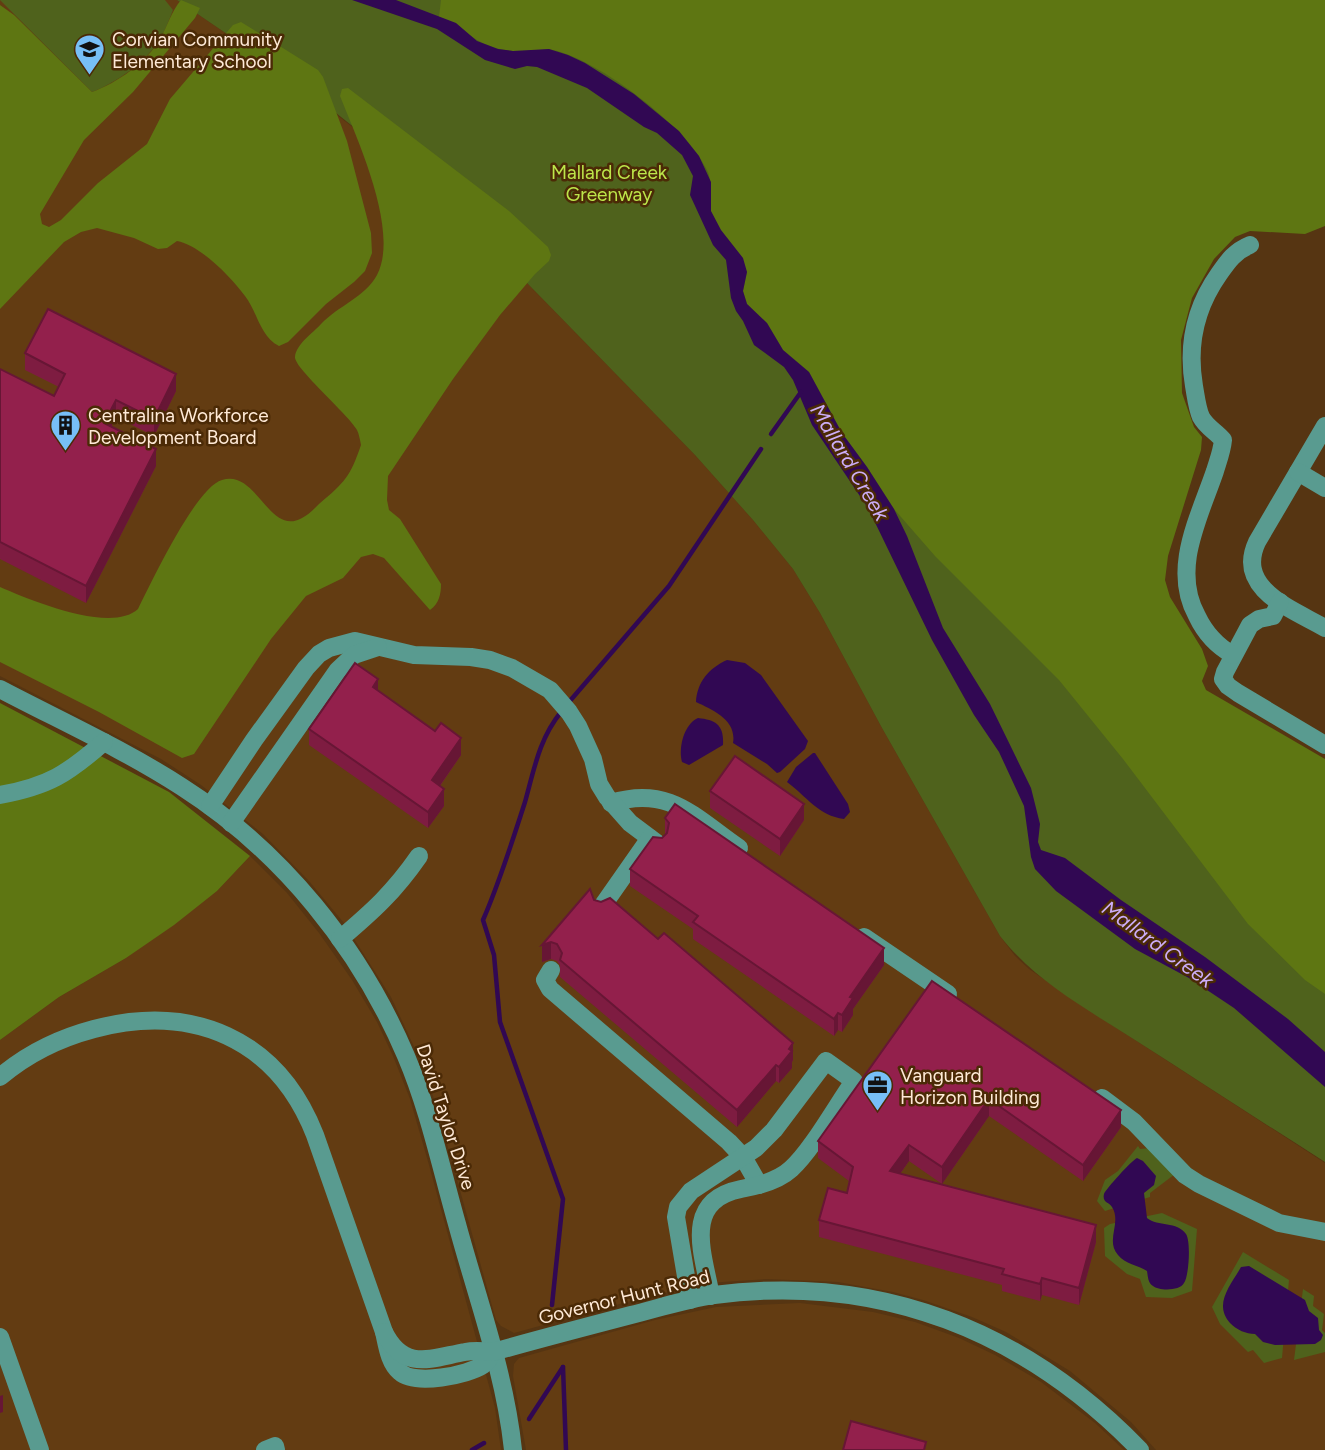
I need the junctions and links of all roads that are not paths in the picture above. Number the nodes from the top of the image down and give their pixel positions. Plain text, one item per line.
1 (1250, 244) dead end
2 (1325, 426) edge
3 (1298, 472) junction
4 (1325, 488) edge
5 (1280, 602) junction
6 (1325, 628) edge
7 (378, 646) junction
8 (1233, 655) junction
9 (0, 689) edge
10 (254, 740) junction
11 (104, 743) junction
12 (1325, 745) edge
13 (278, 756) junction
14 (0, 795) edge
15 (611, 803) junction
16 (210, 806) junction
17 (231, 823) junction
18 (419, 856) dead end
19 (756, 861) edge
20 (601, 908) edge
21 (855, 930) edge
22 (340, 939) junction
23 (551, 970) dead end
24 (957, 1001) edge
25 (0, 1077) edge
26 (1090, 1090) edge
27 (743, 1157) junction
28 (702, 1183) junction
29 (759, 1185) junction
30 (714, 1199) junction
31 (1325, 1232) edge
32 (711, 1296) junction
33 (690, 1300) junction
34 (0, 1337) edge
35 (493, 1352) junction
36 (40, 1450) edge
37 (265, 1450) edge
38 (276, 1450) edge
39 (513, 1450) edge
40 (1140, 1450) edge

1 - 8 street
2 - 3 street
3 - 4 street
3 - 5 street
5 - 6 street
5 - 8 street
7 - 10 street
7 - 13 street
7 - 15 street
8 - 12 street
9 - 11 street, David Taylor Drive
10 - 13 street
10 - 16 street
11 - 14 street
11 - 16 street, David Taylor Drive
13 - 17 street
15 - 19 street
15 - 20 street
16 - 17 street, David Taylor Drive
17 - 22 street, David Taylor Drive
18 - 22 street
21 - 24 street
22 - 35 street, David Taylor Drive
23 - 27 street
25 - 35 street, Governor Hunt Road
26 - 31 street
27 - 28 street
27 - 29 street
27 - 29 street
28 - 30 street
28 - 33 street
29 - 30 street
30 - 32 street
32 - 33 street, Governor Hunt Road
32 - 40 street, Governor Hunt Road
33 - 35 street, Governor Hunt Road
34 - 36 street
35 - 39 street, David Taylor Drive
37 - 38 street

